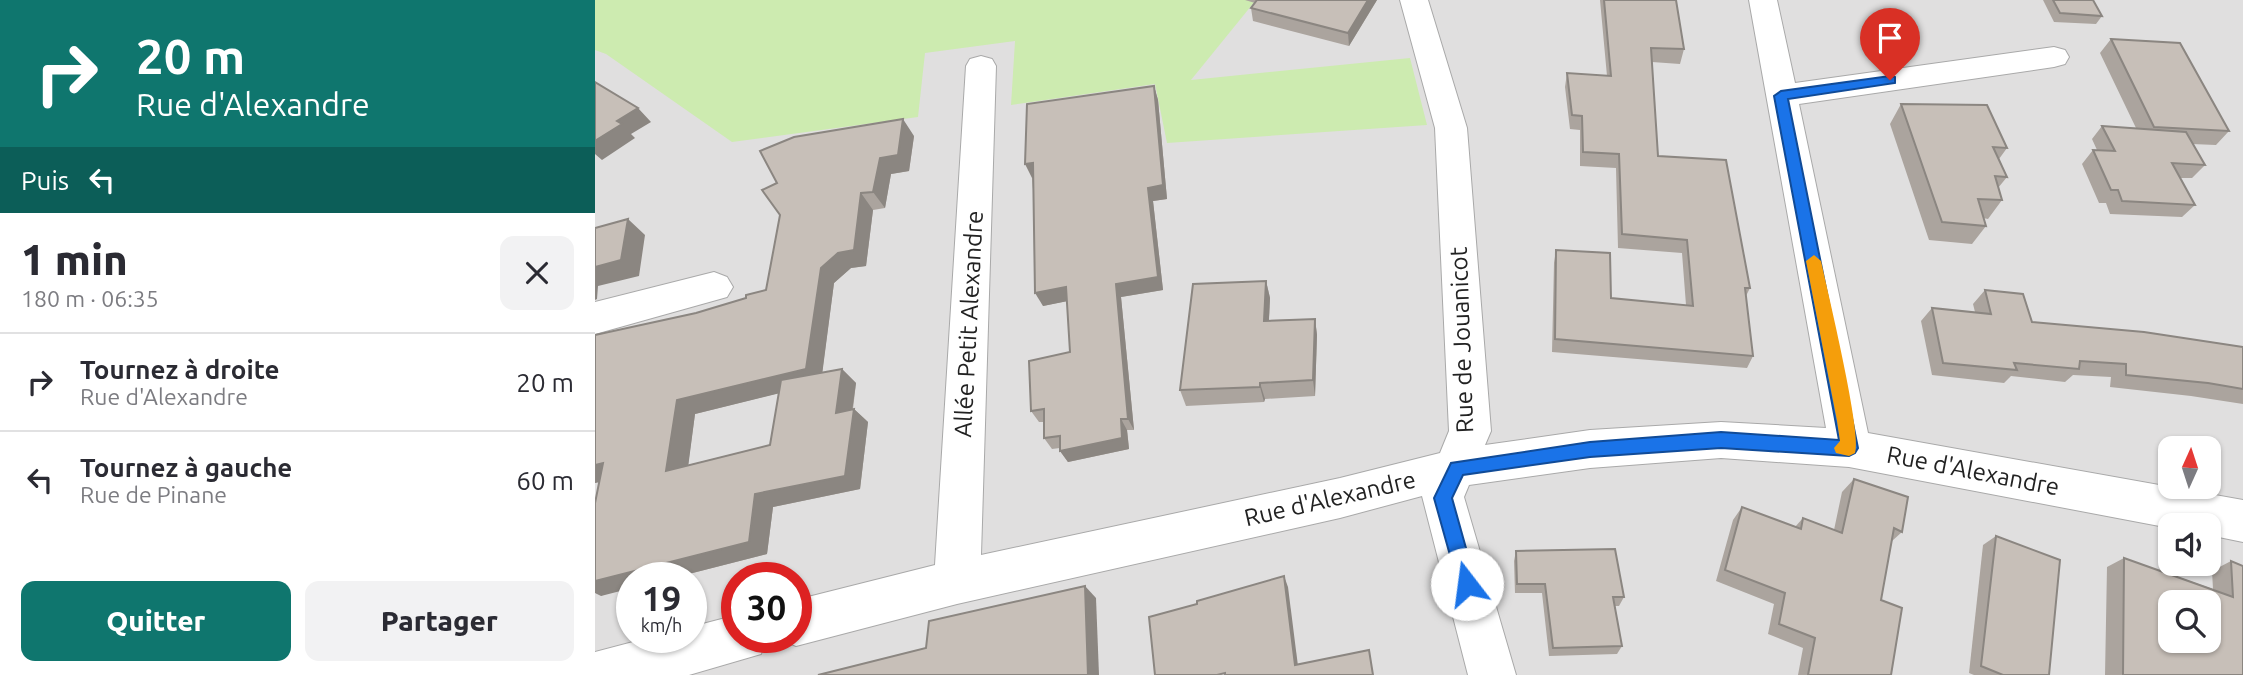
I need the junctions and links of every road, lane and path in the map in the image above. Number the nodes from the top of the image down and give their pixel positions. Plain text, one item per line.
1 (1414, 0) edge
2 (1763, 0) edge
3 (2054, 57) dead end
4 (981, 66) dead end
5 (1781, 96) junction
6 (714, 287) dead end
7 (595, 318) edge
8 (1849, 448) junction
9 (1457, 468) junction
10 (2243, 521) edge
11 (957, 582) junction
12 (812, 619) edge
13 (721, 643) edge
14 (597, 675) edge
15 (1492, 675) edge

1 - 9 street, Rue de Jouanicot
2 - 5 street
3 - 5 street
4 - 11 street, Allée Petit Alexandre
5 - 8 street
6 - 7 street
8 - 9 street, Rue d'Alexandre
8 - 10 street, Rue d'Alexandre
9 - 11 street, Rue d'Alexandre
9 - 15 street, Rue de Jouanicot
11 - 12 street, Rue d'Alexandre
13 - 14 street

